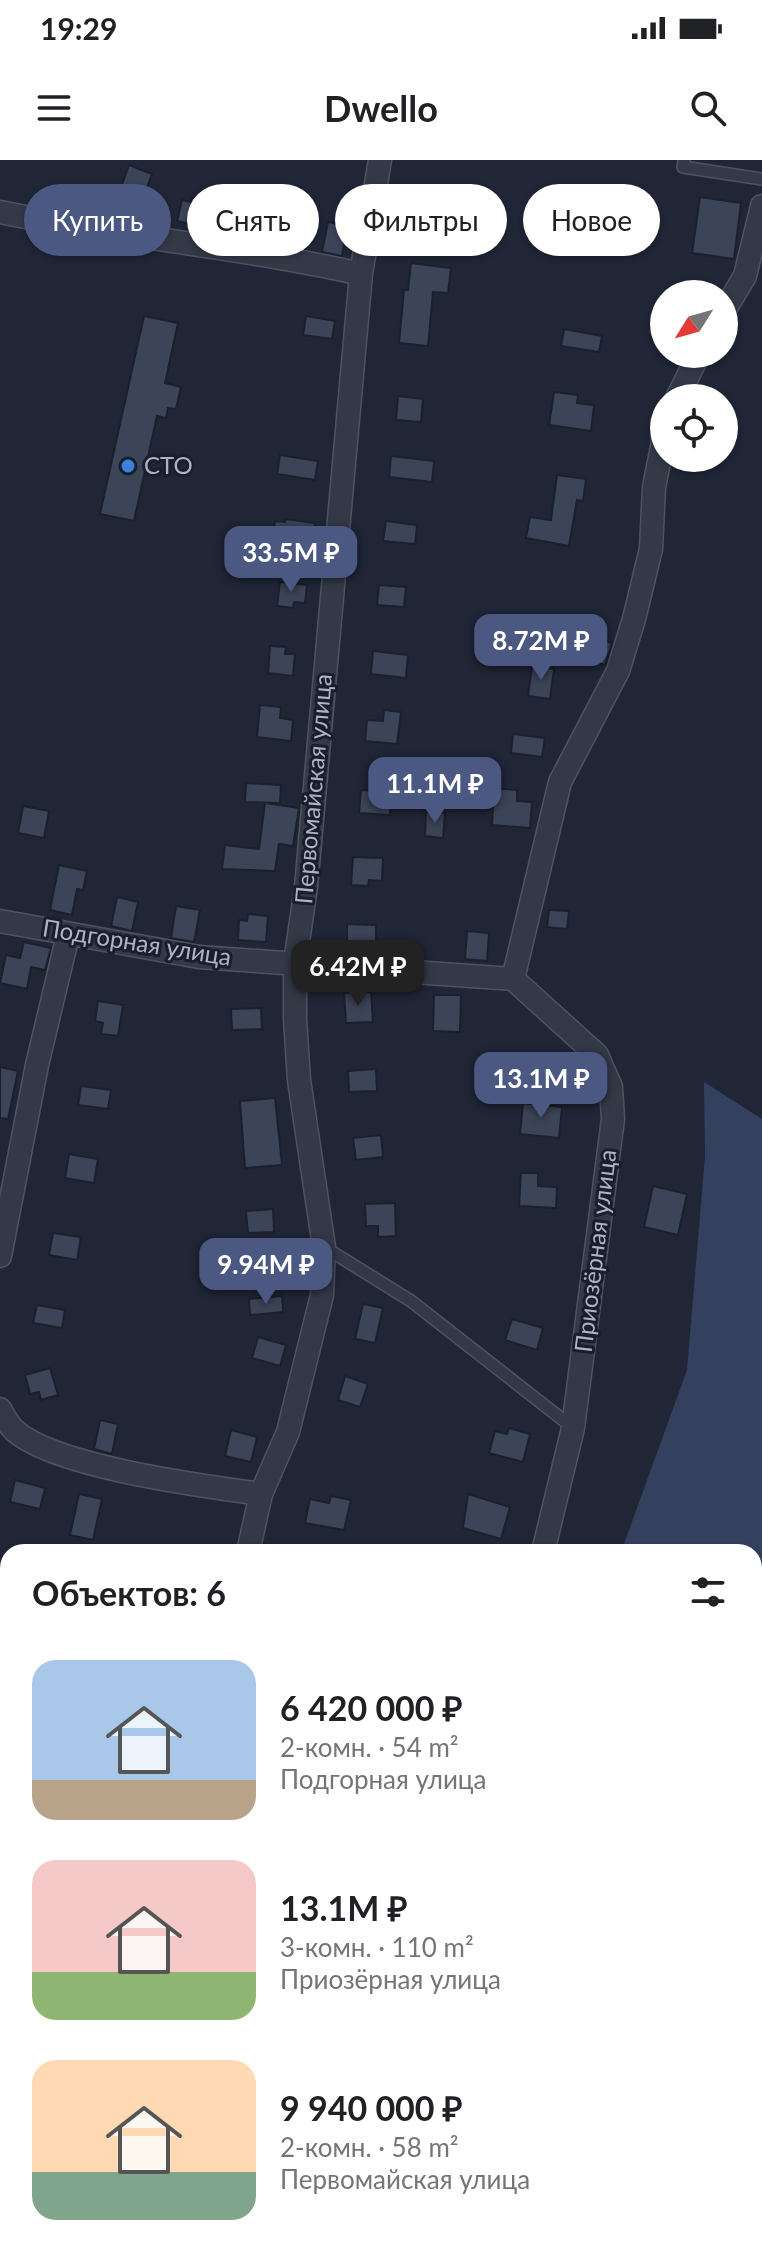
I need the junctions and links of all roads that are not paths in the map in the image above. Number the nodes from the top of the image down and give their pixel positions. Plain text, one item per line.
1 (380, 160) edge
2 (684, 160) edge
3 (762, 179) edge
4 (762, 206) edge
5 (0, 212) edge
6 (361, 274) junction
7 (738, 288) edge
8 (657, 472) edge
9 (0, 921) edge
10 (68, 935) junction
11 (295, 963) junction
12 (513, 979) junction
13 (324, 1247) junction
14 (0, 1256) edge
15 (0, 1409) edge
16 (573, 1428) junction
17 (261, 1494) junction
18 (250, 1544) edge
19 (545, 1544) edge

1 - 6 street, Первомайская улица
2 - 3 lane
4 - 7 street
5 - 6 street
6 - 11 street, Первомайская улица
8 - 12 street
9 - 10 street, Подгорная улица
10 - 11 street, Подгорная улица
10 - 14 street
11 - 12 street, Подгорная улица
11 - 13 street, Первомайская улица
12 - 16 street, Приозёрная улица
13 - 16 lane
13 - 17 street, Первомайская улица
15 - 17 street
16 - 19 street, Приозёрная улица
17 - 18 street, Первомайская улица

